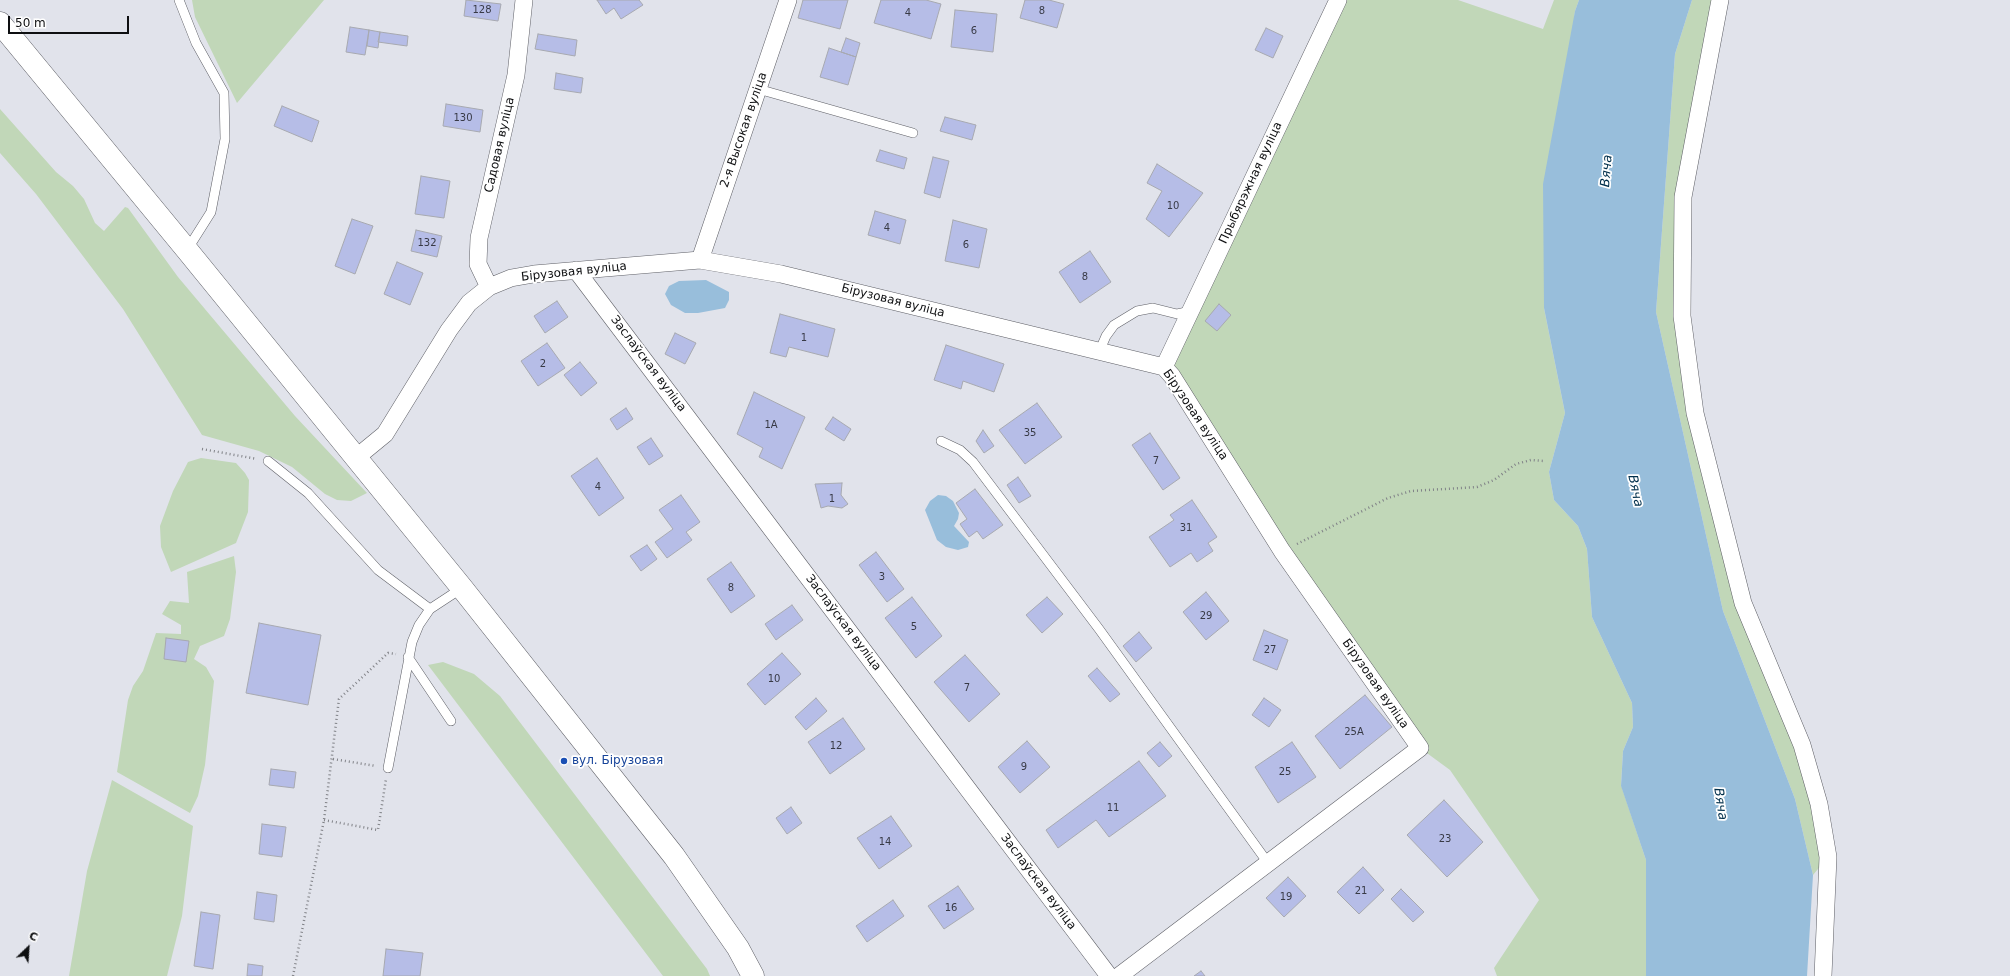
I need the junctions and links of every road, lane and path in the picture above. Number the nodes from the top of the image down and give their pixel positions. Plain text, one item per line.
1 (180, 0) edge
2 (524, 0) edge
3 (788, 0) edge
4 (1338, 0) edge
5 (1720, 0) edge
6 (0, 23) edge
7 (758, 89) junction
8 (913, 133) dead end
9 (187, 250) junction
10 (700, 260) junction
11 (576, 270) junction
12 (489, 287) junction
13 (1191, 311) junction
14 (1099, 352) junction
15 (1164, 367) junction
16 (941, 441) dead end
17 (202, 449) dead end
18 (357, 457) junction
19 (268, 461) joint
20 (1544, 461) dead end
21 (1282, 551) junction
22 (462, 588) junction
23 (430, 609) junction
24 (408, 656) junction
25 (451, 721) dead end
26 (333, 758) junction
27 (388, 768) junction
28 (324, 820) junction
29 (1268, 863) junction
30 (293, 976) edge
31 (754, 976) edge
32 (1109, 976) edge
33 (1119, 976) edge
34 (1823, 976) edge

1 - 9 lane
2 - 12 street, Садовая вуліца
3 - 7 street, 2-я Высокая вуліца
4 - 13 street, Прыбярэжная вуліца
5 - 34 street
6 - 9 main road
7 - 8 lane
7 - 10 street, 2-я Высокая вуліца
9 - 18 main road
10 - 11 street, Бірузовая вуліца
10 - 14 street, Бірузовая вуліца
11 - 12 street, Бірузовая вуліца
11 - 32 street, Заслаўская вуліца
12 - 18 street, Бірузовая вуліца
13 - 14 lane
13 - 15 street, Прыбярэжная вуліца
14 - 15 street, Бірузовая вуліца
15 - 21 street, Бірузовая вуліца
16 - 29 lane
17 - 19 path
18 - 22 main road
19 - 23 lane
20 - 21 path
21 - 29 street, Бірузовая вуліца
22 - 23 lane
22 - 31 main road
23 - 24 lane
24 - 25 lane
24 - 26 path
24 - 27 lane
26 - 27 path
26 - 28 path
27 - 28 path
28 - 30 path
29 - 33 street, Бірузовая вуліца

